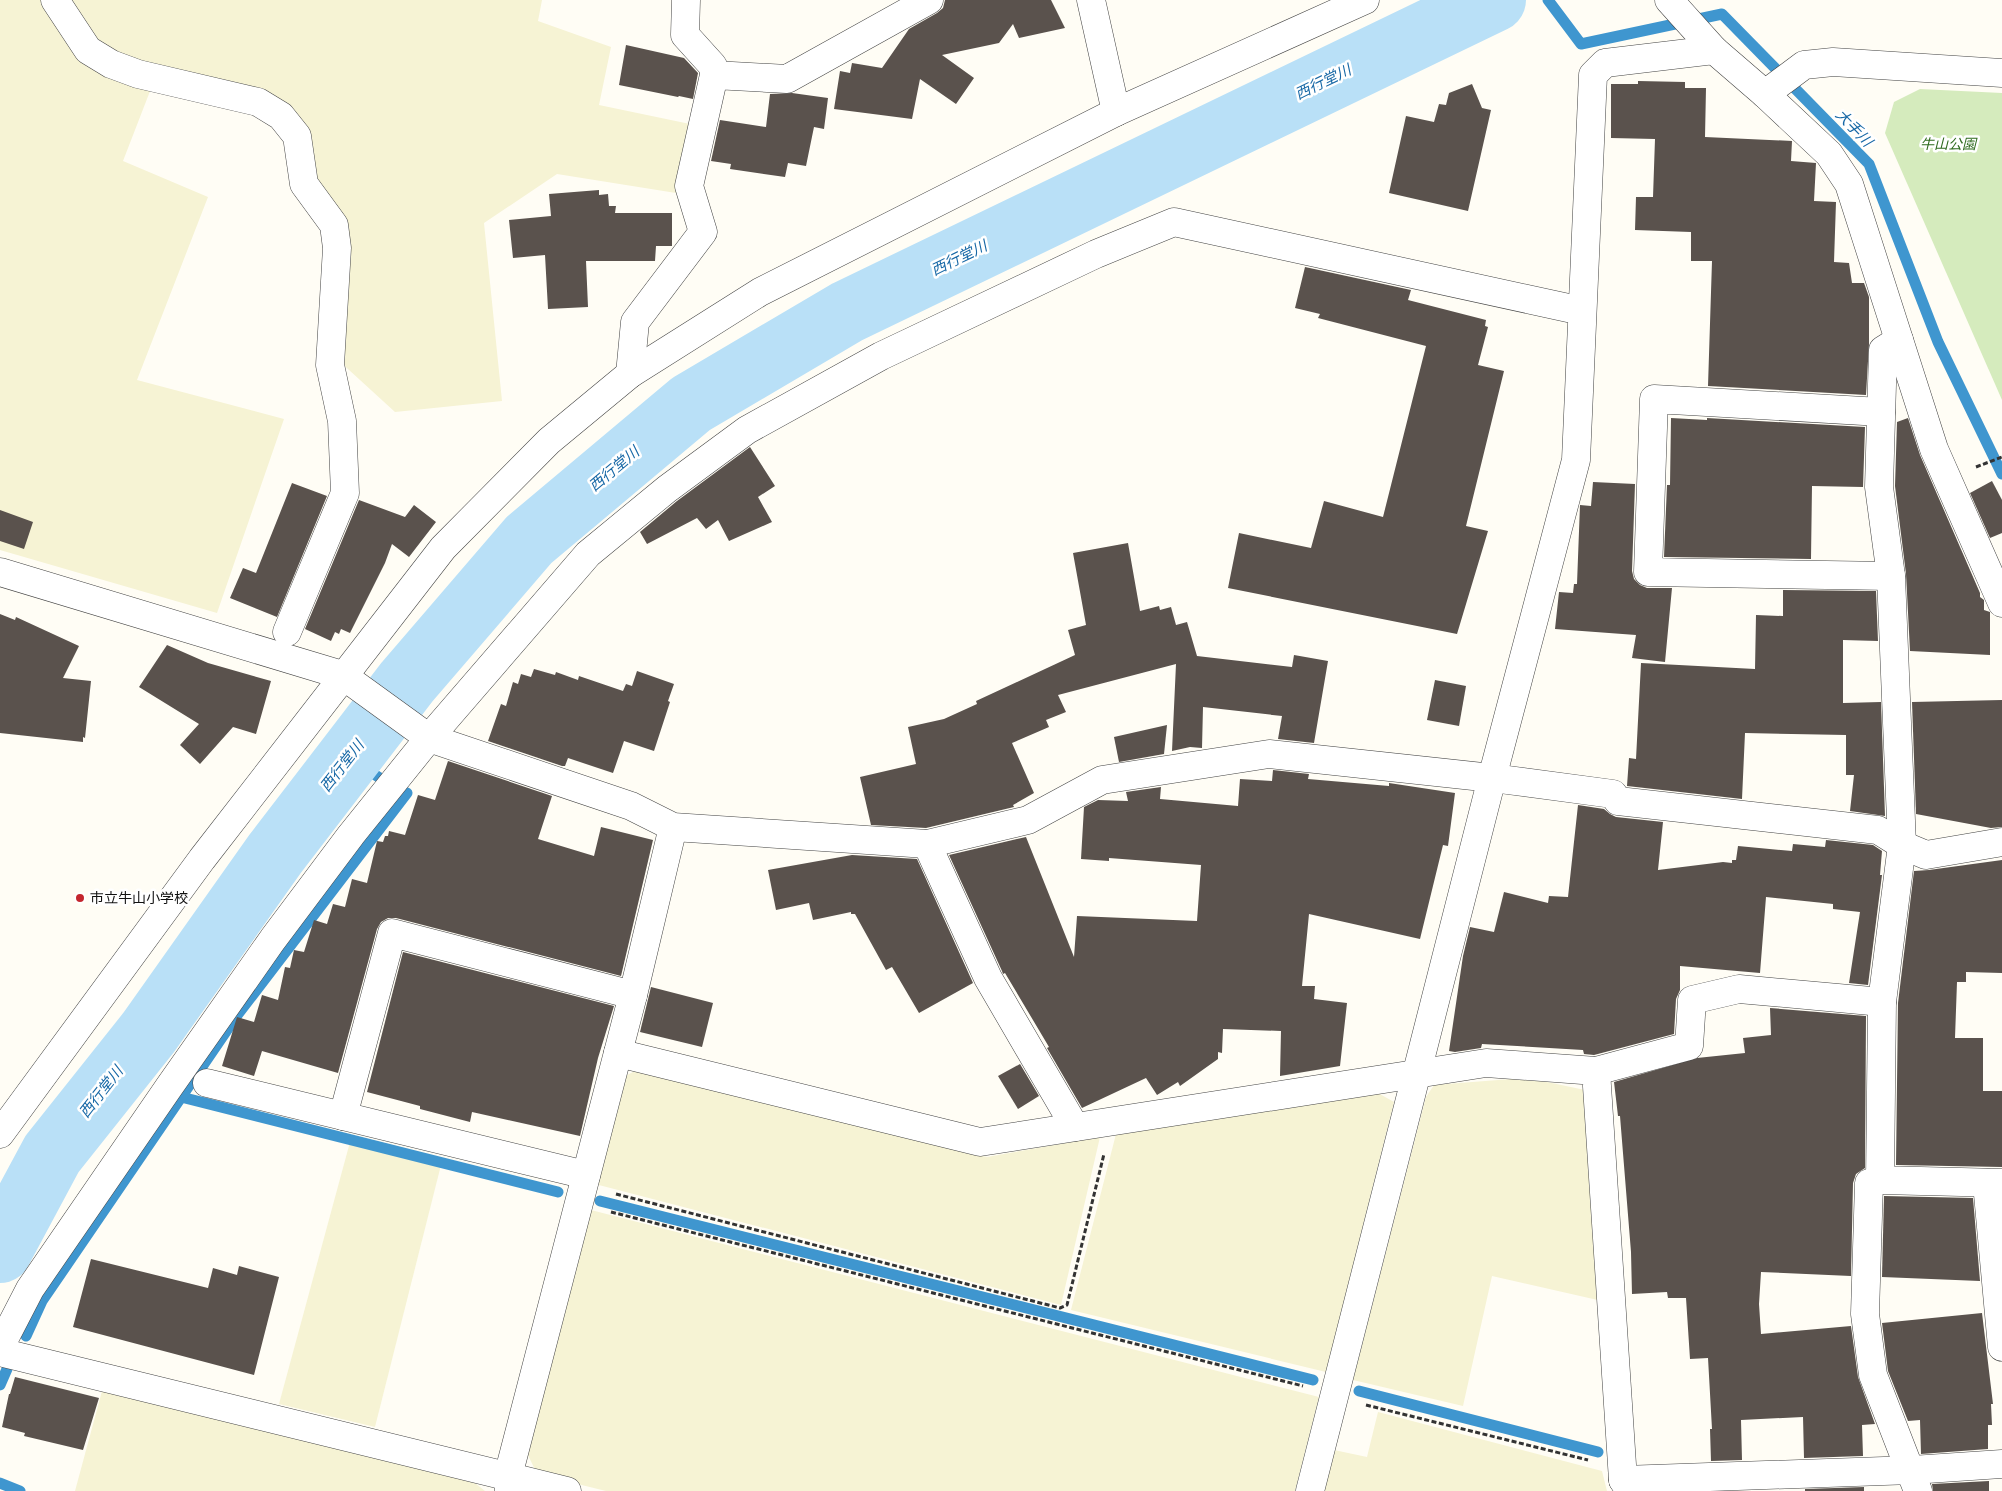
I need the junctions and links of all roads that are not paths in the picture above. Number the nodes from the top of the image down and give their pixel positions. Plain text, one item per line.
1 (55, 0) edge
2 (686, 0) edge
3 (928, 0) edge
4 (1091, 0) edge
5 (1365, 0) edge
6 (1669, 0) edge
7 (1714, 50) junction
8 (2002, 73) edge
9 (714, 75) junction
10 (1765, 94) junction
11 (1116, 112) junction
12 (1582, 311) junction
13 (1899, 340) junction
14 (630, 374) junction
15 (1881, 412) junction
16 (0, 572) edge
17 (1891, 576) junction
18 (2002, 603) edge
19 (287, 632) dead end
20 (347, 678) junction
21 (427, 737) junction
22 (1492, 778) junction
23 (673, 827) junction
24 (2002, 842) edge
25 (927, 844) junction
26 (1902, 845) junction
27 (633, 995) junction
28 (1882, 1002) junction
29 (618, 1053) junction
30 (1596, 1071) junction
31 (1417, 1074) junction
32 (207, 1083) dead end
33 (343, 1116) junction
34 (1075, 1127) junction
35 (0, 1134) edge
36 (1880, 1180) junction
37 (1995, 1183) edge
38 (583, 1188) junction
39 (0, 1347) edge
40 (2002, 1347) edge
41 (0, 1352) edge
42 (2002, 1464) edge
43 (1915, 1481) edge
44 (508, 1484) edge
45 (1626, 1486) edge
46 (567, 1491) edge
47 (1310, 1491) edge

1 - 19 street
2 - 9 street
3 - 9 street
4 - 11 street
5 - 11 street
6 - 7 street
7 - 10 street
7 - 12 street
8 - 10 street
9 - 14 street
10 - 13 street
11 - 14 street
12 - 21 street
12 - 22 street
13 - 15 street
13 - 18 street
14 - 20 street
15 - 17 street
15 - 17 street
16 - 20 street
17 - 26 street
20 - 21 street
20 - 35 street
21 - 23 street
21 - 39 street
22 - 25 street
22 - 26 street
22 - 31 street
23 - 25 street
23 - 27 street
24 - 26 street
25 - 34 street
26 - 28 street
27 - 29 street
27 - 33 street
28 - 30 street
28 - 36 street
29 - 34 street
29 - 38 street
30 - 31 street
30 - 45 street
31 - 34 street
31 - 47 street
32 - 33 street
33 - 38 street
36 - 37 street
36 - 43 street
37 - 40 street
38 - 44 street
41 - 44 street
42 - 43 street
43 - 45 street
44 - 46 street

